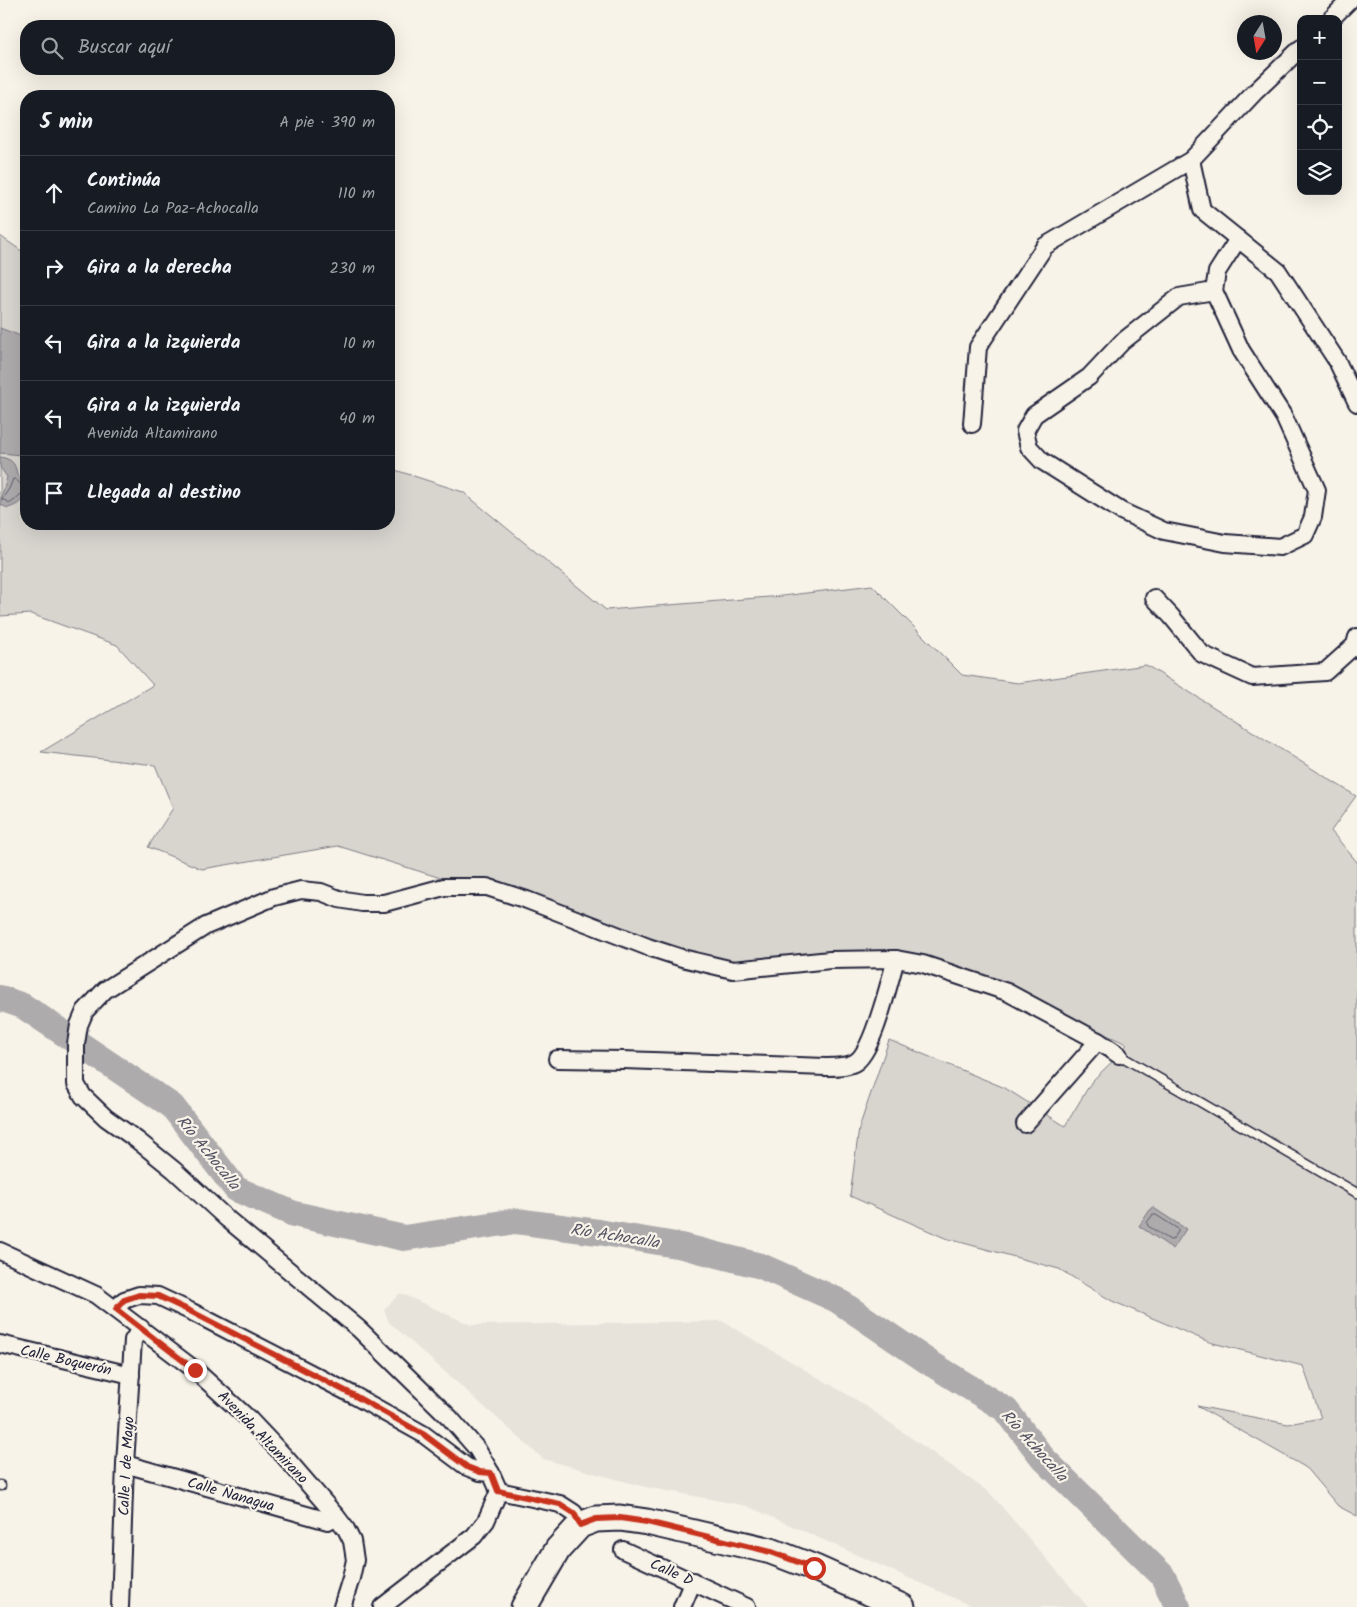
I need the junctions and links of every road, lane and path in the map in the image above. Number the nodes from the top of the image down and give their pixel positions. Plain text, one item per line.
1 (1350, 0) edge
2 (1335, 15) edge
3 (1297, 52) edge
4 (1191, 160) junction
5 (1238, 240) junction
6 (1214, 291) junction
7 (1357, 404) edge
8 (972, 424) dead end
9 (1154, 598) dead end
10 (1357, 637) edge
11 (896, 959) junction
12 (1098, 1041) junction
13 (1119, 1055) joint
14 (557, 1059) dead end
15 (1025, 1124) dead end
16 (1357, 1193) edge
17 (0, 1251) edge
18 (116, 1309) junction
19 (141, 1328) junction
20 (0, 1344) edge
21 (131, 1375) junction
22 (125, 1464) junction
23 (491, 1473) junction
24 (498, 1491) junction
25 (336, 1516) junction
26 (580, 1525) junction
27 (623, 1550) dead end
28 (693, 1581) junction
29 (120, 1607) edge
30 (342, 1607) edge
31 (382, 1607) edge
32 (524, 1607) edge
33 (682, 1607) edge
34 (747, 1607) edge
35 (902, 1607) edge

1 - 2 street
3 - 4 street
4 - 5 street
4 - 8 street
5 - 6 street
5 - 7 street
6 - 6 street
9 - 10 street
11 - 12 street
11 - 14 street
11 - 23 street
12 - 13 street
12 - 15 street
13 - 16 lane
17 - 18 street, Avenida Altamirano
18 - 19 street, Avenida Altamirano
18 - 23 street
19 - 21 street, Calle 1 de Mayo
19 - 25 street, Avenida Altamirano
20 - 21 street, Calle Boquerón
21 - 22 street, Calle 1 de Mayo
22 - 25 street, Calle Nanagua
22 - 29 street, Calle 1 de Mayo
23 - 24 street
24 - 26 street
24 - 31 street
25 - 30 street, Avenida Altamirano
26 - 32 main road
26 - 35 main road
27 - 28 street, Calle D
28 - 33 street
28 - 34 street, Calle D

